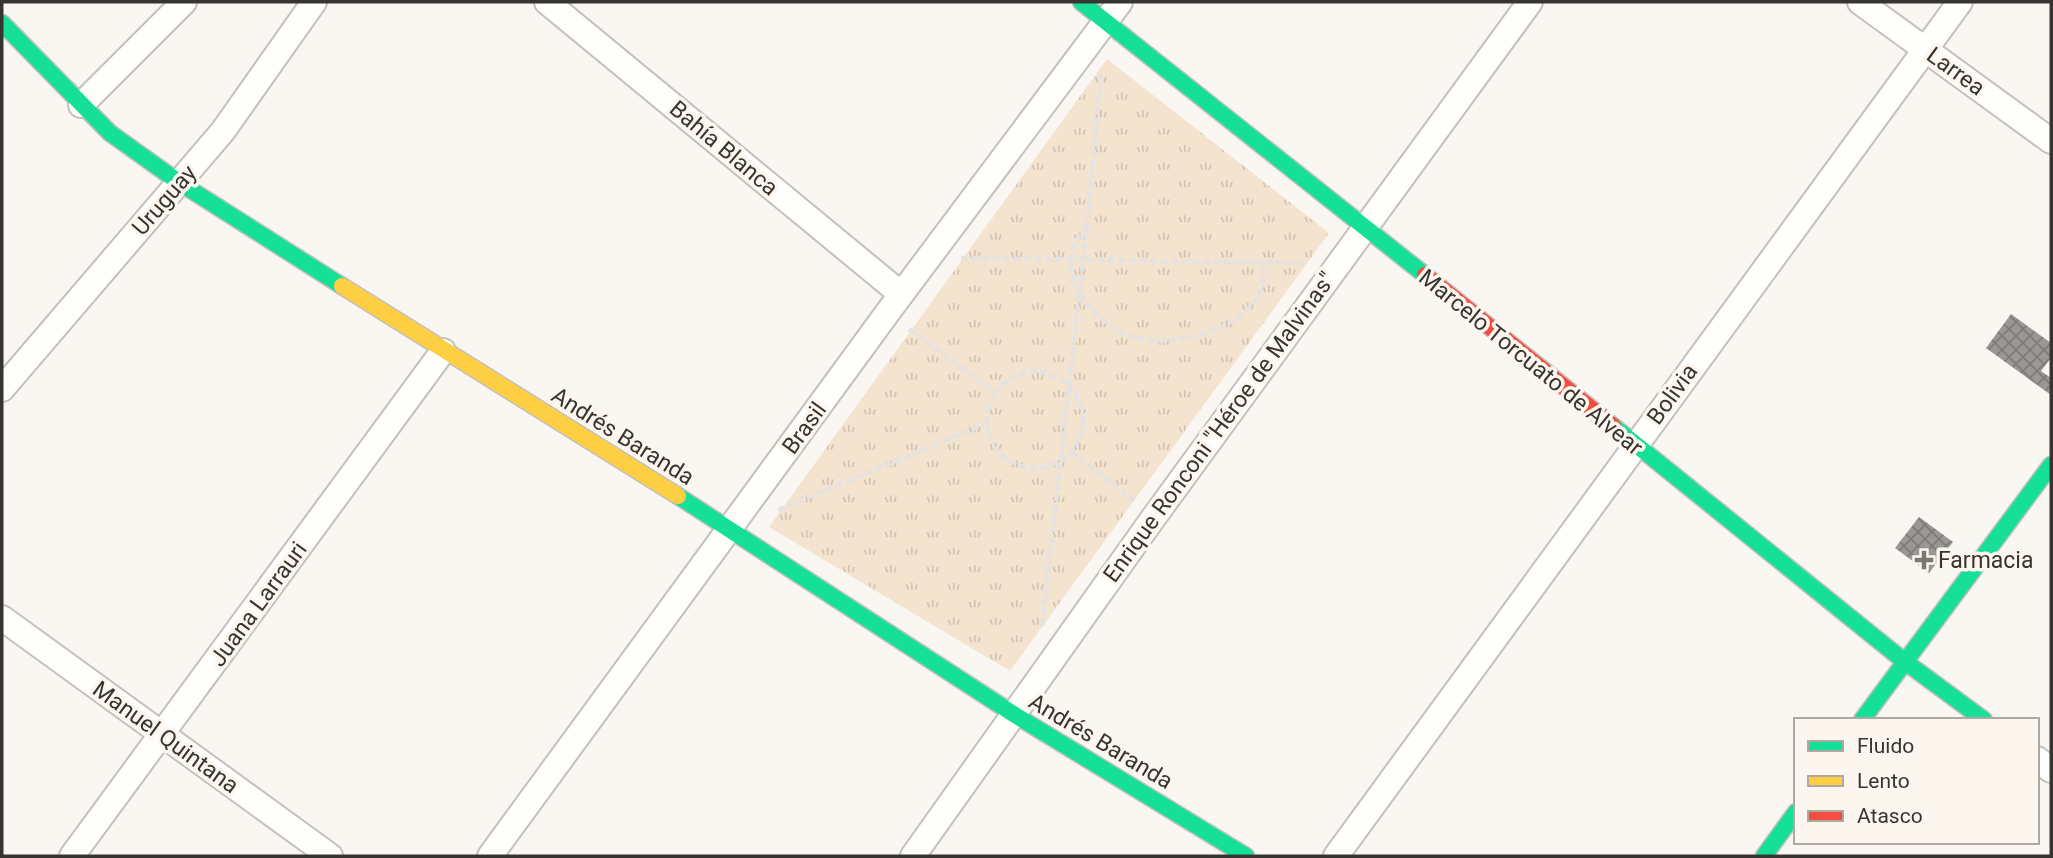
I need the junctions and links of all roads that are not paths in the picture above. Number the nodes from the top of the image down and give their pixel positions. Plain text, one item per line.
1 (184, 2) edge
2 (314, 2) edge
3 (547, 2) edge
4 (1081, 2) edge
5 (1530, 2) edge
6 (1860, 2) edge
7 (1960, 2) edge
8 (1113, 11) edge
9 (2, 23) edge
10 (1926, 49) junction
11 (81, 105) junction
12 (2051, 141) edge
13 (180, 183) junction
14 (1366, 227) junction
15 (895, 303) junction
16 (443, 351) junction
17 (2, 389) edge
18 (1634, 445) junction
19 (2051, 465) edge
20 (731, 529) junction
21 (2, 618) edge
22 (1904, 661) junction
23 (1015, 715) junction
24 (1863, 718) edge
25 (1981, 718) edge
26 (163, 735) junction
27 (1794, 815) edge
28 (72, 856) edge
29 (330, 856) edge
30 (489, 856) edge
31 (913, 856) edge
32 (1246, 856) edge
33 (1336, 856) edge
34 (1764, 856) edge

1 - 11 street
2 - 13 street, Uruguay
3 - 15 street, Bahía Blanca
4 - 8 street, Marcelo Torcuato de Alvear
5 - 14 street, Enrique Ronconi "Héroe de Malvinas"
6 - 10 street, Larrea
7 - 10 street, Bolivia
8 - 14 street, Marcelo Torcuato de Alvear
8 - 15 street, Brasil
9 - 11 street, Andrés Baranda
10 - 12 street, Larrea
10 - 18 street, Bolivia
11 - 13 street, Andrés Baranda
13 - 16 street, Andrés Baranda
13 - 17 street, Uruguay
14 - 18 street, Marcelo Torcuato de Alvear
14 - 23 street, Enrique Ronconi "Héroe de Malvinas"
15 - 20 street, Brasil
16 - 20 street, Andrés Baranda
16 - 26 street, Juana Larrauri
18 - 22 street, Marcelo Torcuato de Alvear
18 - 33 street, Bolivia
19 - 22 street
20 - 23 street, Andrés Baranda
20 - 30 street, Brasil
21 - 26 street, Manuel Quintana
22 - 24 street
22 - 25 street, Marcelo Torcuato de Alvear
23 - 31 street, Enrique Ronconi "Héroe de Malvinas"
23 - 32 street, Andrés Baranda
26 - 28 street, Juana Larrauri
26 - 29 street, Manuel Quintana
27 - 34 street

